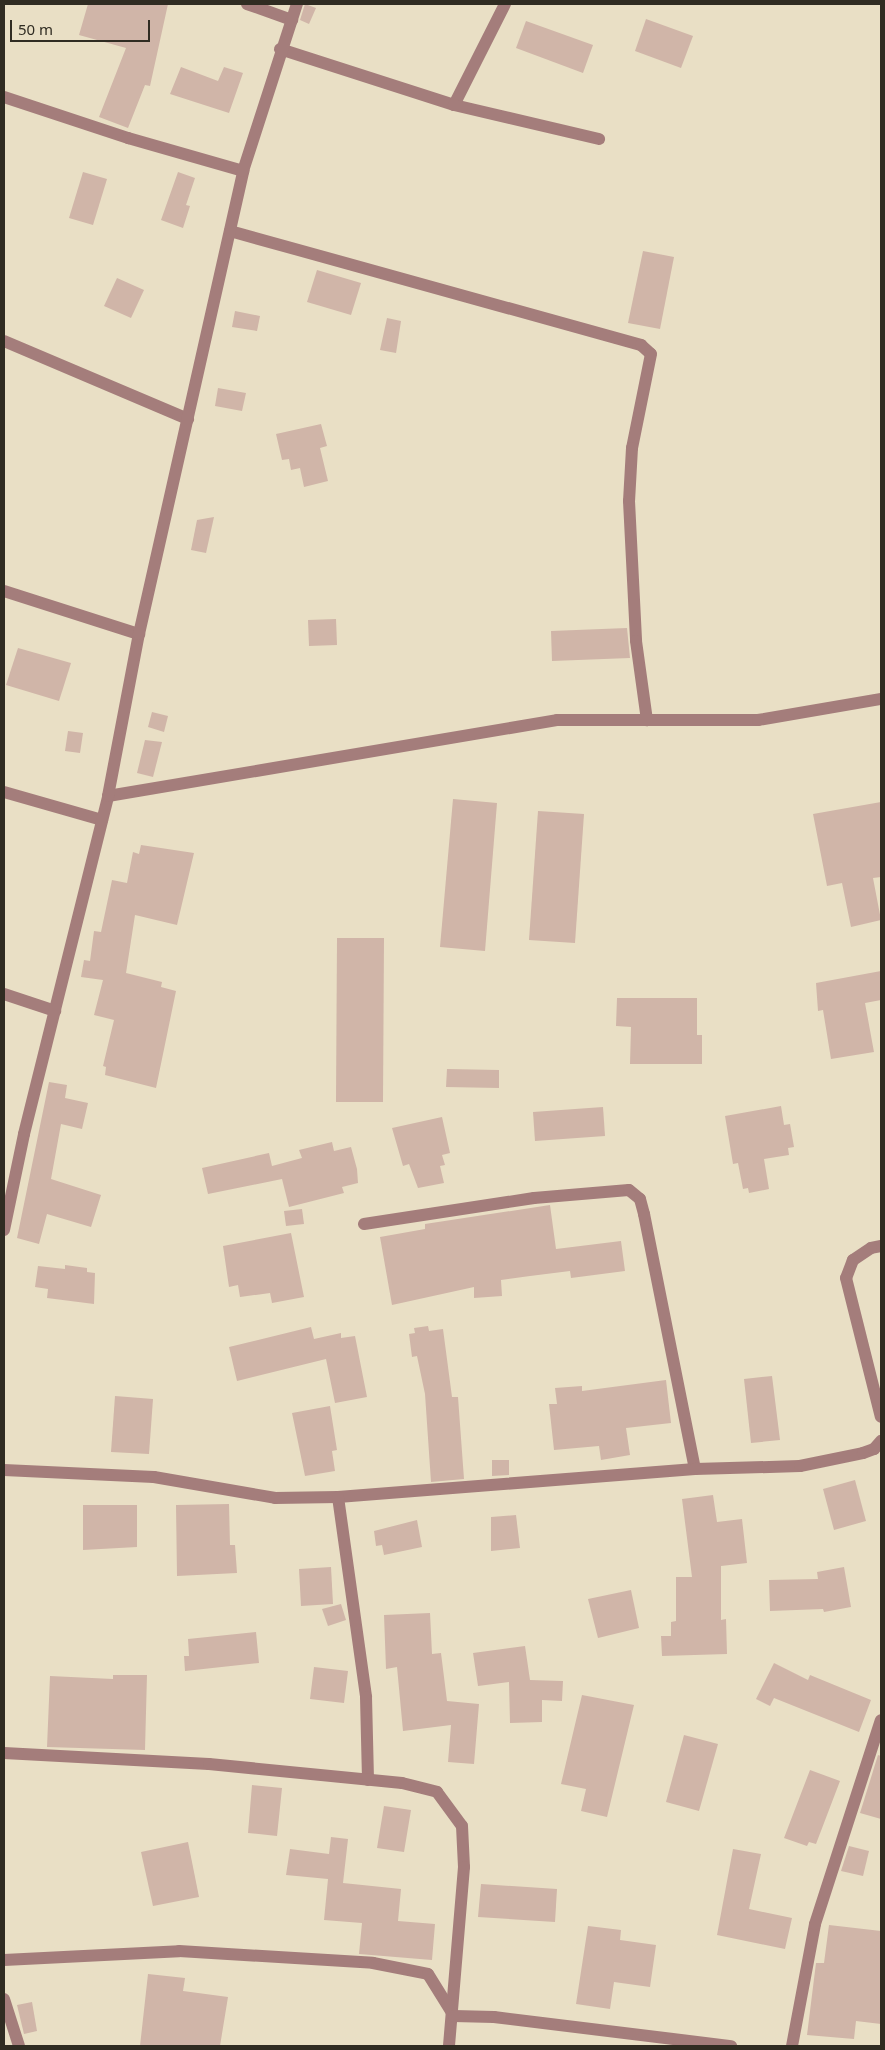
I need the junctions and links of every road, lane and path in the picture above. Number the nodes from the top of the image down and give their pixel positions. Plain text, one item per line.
1 (247, 4) edge
2 (297, 4) edge
3 (504, 4) edge
4 (292, 20) junction
5 (280, 50) junction
6 (4, 97) edge
7 (454, 105) junction
8 (599, 139) dead end
9 (243, 171) junction
10 (230, 231) junction
11 (4, 341) edge
12 (188, 419) junction
13 (4, 591) edge
14 (139, 634) junction
15 (881, 699) edge
16 (647, 720) junction
17 (4, 792) edge
18 (108, 796) junction
19 (102, 820) junction
20 (4, 994) edge
21 (55, 1011) junction
22 (4, 1224) edge
23 (364, 1224) dead end
24 (881, 1246) edge
25 (881, 1418) edge
26 (881, 1440) edge
27 (695, 1469) junction
28 (4, 1470) edge
29 (338, 1496) junction
30 (881, 1720) edge
31 (4, 1753) edge
32 (368, 1780) junction
33 (4, 1960) edge
34 (4, 1999) edge
35 (454, 2016) junction
36 (8, 2025) edge
37 (19, 2046) edge
38 (449, 2046) edge
39 (731, 2046) edge
40 (792, 2046) edge

1 - 4 street
2 - 4 street
3 - 7 street
4 - 5 street
5 - 7 street
5 - 9 street
6 - 9 street
7 - 8 street
9 - 10 street
10 - 12 street
10 - 16 street
11 - 12 street
12 - 14 street
13 - 14 street
14 - 18 street
15 - 16 street
16 - 18 street
17 - 19 street
18 - 19 street
19 - 21 street
20 - 21 street
21 - 22 street
23 - 27 street
24 - 25 street
26 - 27 street
27 - 29 street
28 - 29 street
29 - 32 street
30 - 40 street
31 - 32 street
32 - 35 street
33 - 35 street
34 - 36 street
35 - 38 street
35 - 39 street
36 - 37 street

